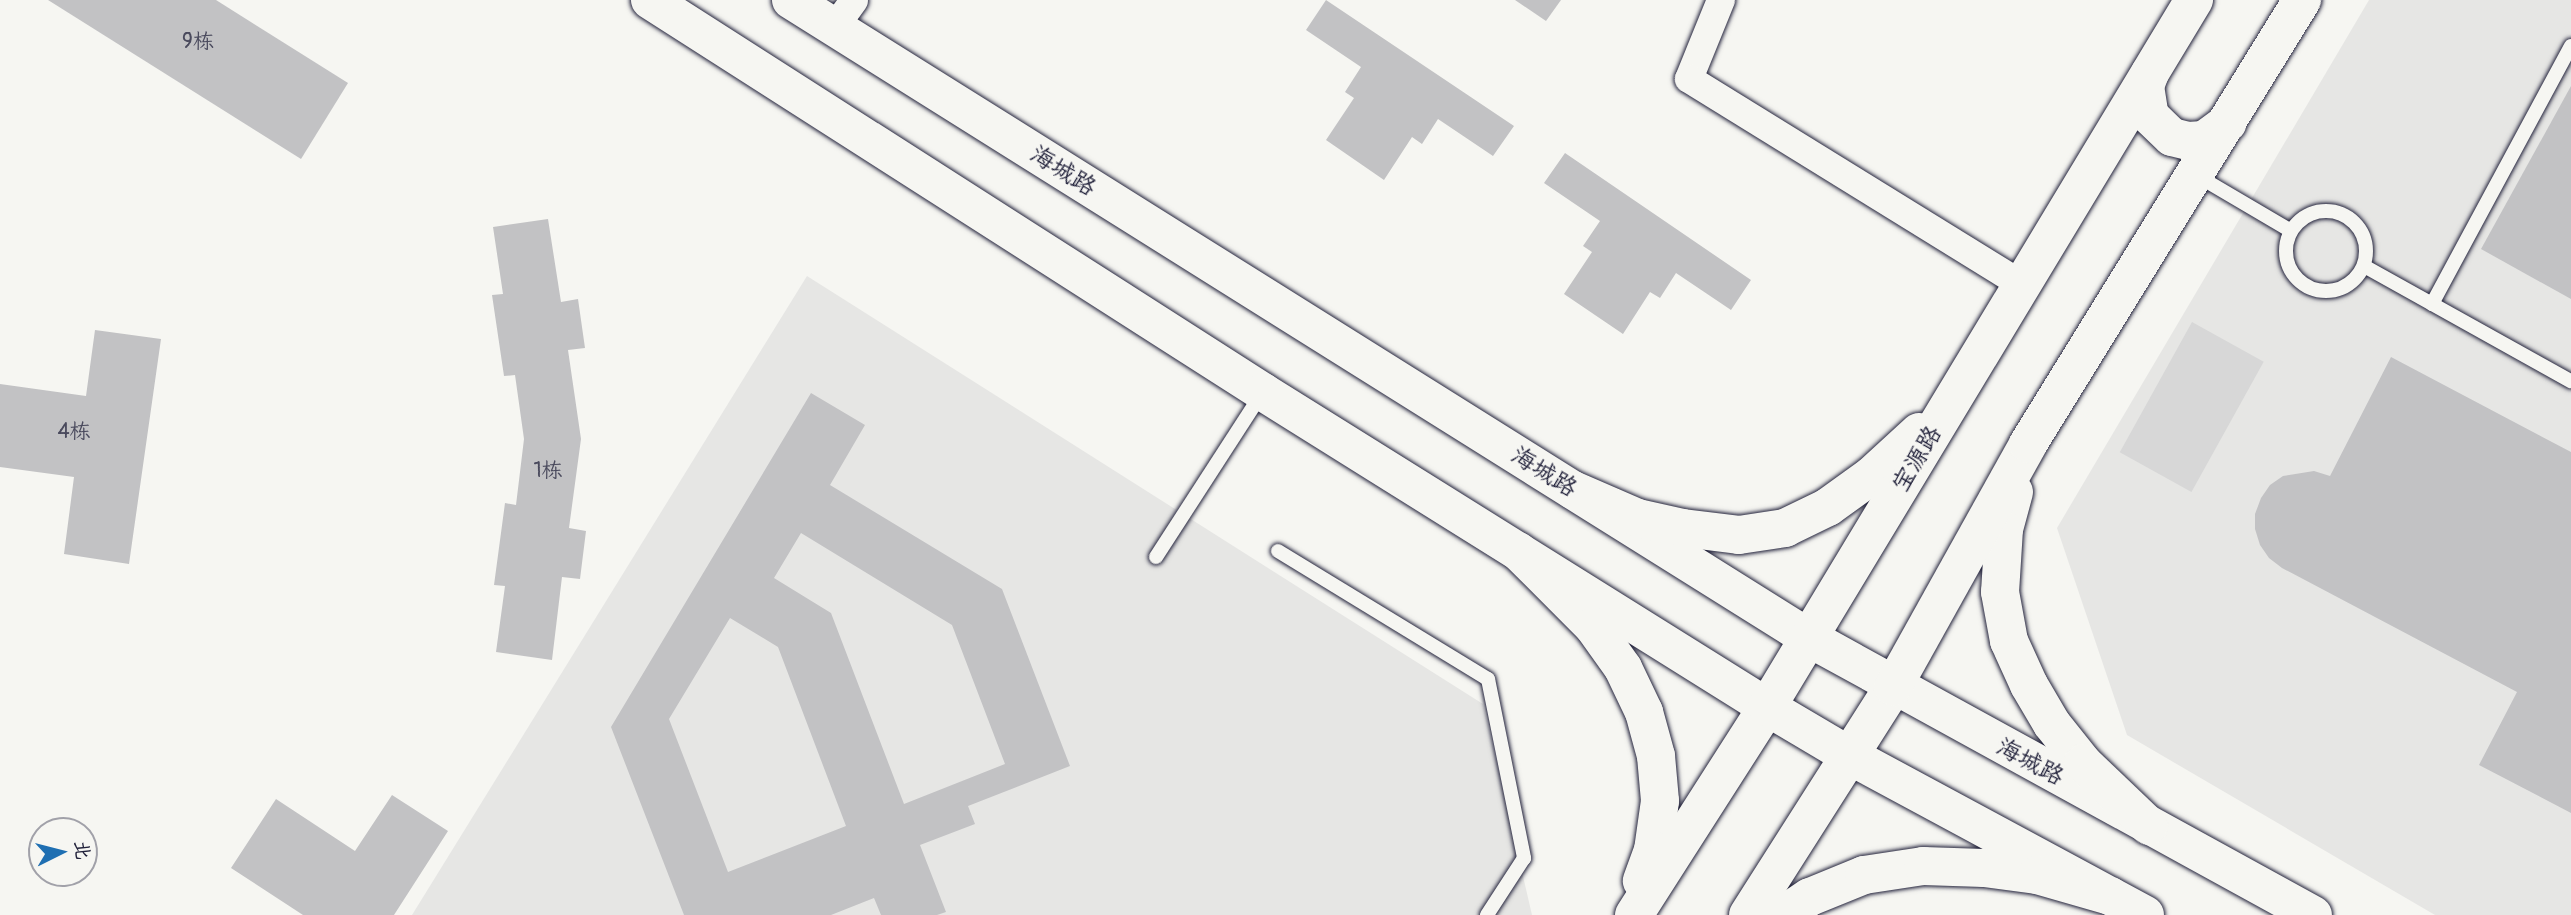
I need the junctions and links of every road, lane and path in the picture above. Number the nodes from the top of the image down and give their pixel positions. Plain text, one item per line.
1 (650, 0) edge
2 (791, 0) edge
3 (1721, 0) edge
4 (2194, 0) edge
5 (2302, 0) edge
6 (844, 14) edge
7 (2571, 46) edge
8 (2150, 73) junction
9 (2227, 123) junction
10 (2196, 175) junction
11 (2291, 230) junction
12 (2364, 266) junction
13 (2022, 285) junction
14 (2432, 304) junction
15 (2571, 381) edge
16 (1263, 392) junction
17 (1954, 399) junction
18 (2028, 444) junction
19 (1573, 490) junction
20 (1278, 551) dead end
21 (1518, 551) junction
22 (1156, 557) dead end
23 (1809, 638) junction
24 (1893, 687) junction
25 (1767, 707) junction
26 (1850, 756) junction
27 (2149, 826) junction
28 (2110, 896) junction
29 (1487, 915) edge
30 (1632, 915) edge
31 (1748, 915) edge
32 (1783, 915) edge
33 (2145, 915) edge
34 (2313, 915) edge

1 - 16 main road
2 - 6 main road, 海城路
3 - 13 street
4 - 8 main road, 宝源路
5 - 9 main road
6 - 19 main road, 海城路
7 - 14 lane
8 - 9 main road
8 - 13 main road, 宝源路
9 - 10 main road
10 - 11 lane
10 - 18 main road
11 - 12 lane
11 - 12 lane
12 - 14 lane
13 - 17 main road, 宝源路
14 - 15 lane
16 - 21 main road
16 - 22 lane
17 - 19 main road
17 - 23 main road, 宝源路
18 - 24 main road
18 - 27 main road
19 - 23 main road, 海城路
20 - 29 lane
21 - 25 main road
21 - 30 main road
23 - 24 main road, 海城路
23 - 25 main road, 宝源路
24 - 26 main road
24 - 27 main road, 海城路
25 - 26 main road
25 - 30 main road, 宝源路
26 - 28 main road
26 - 31 main road
27 - 34 main road, 海城路
28 - 32 main road
28 - 33 main road

